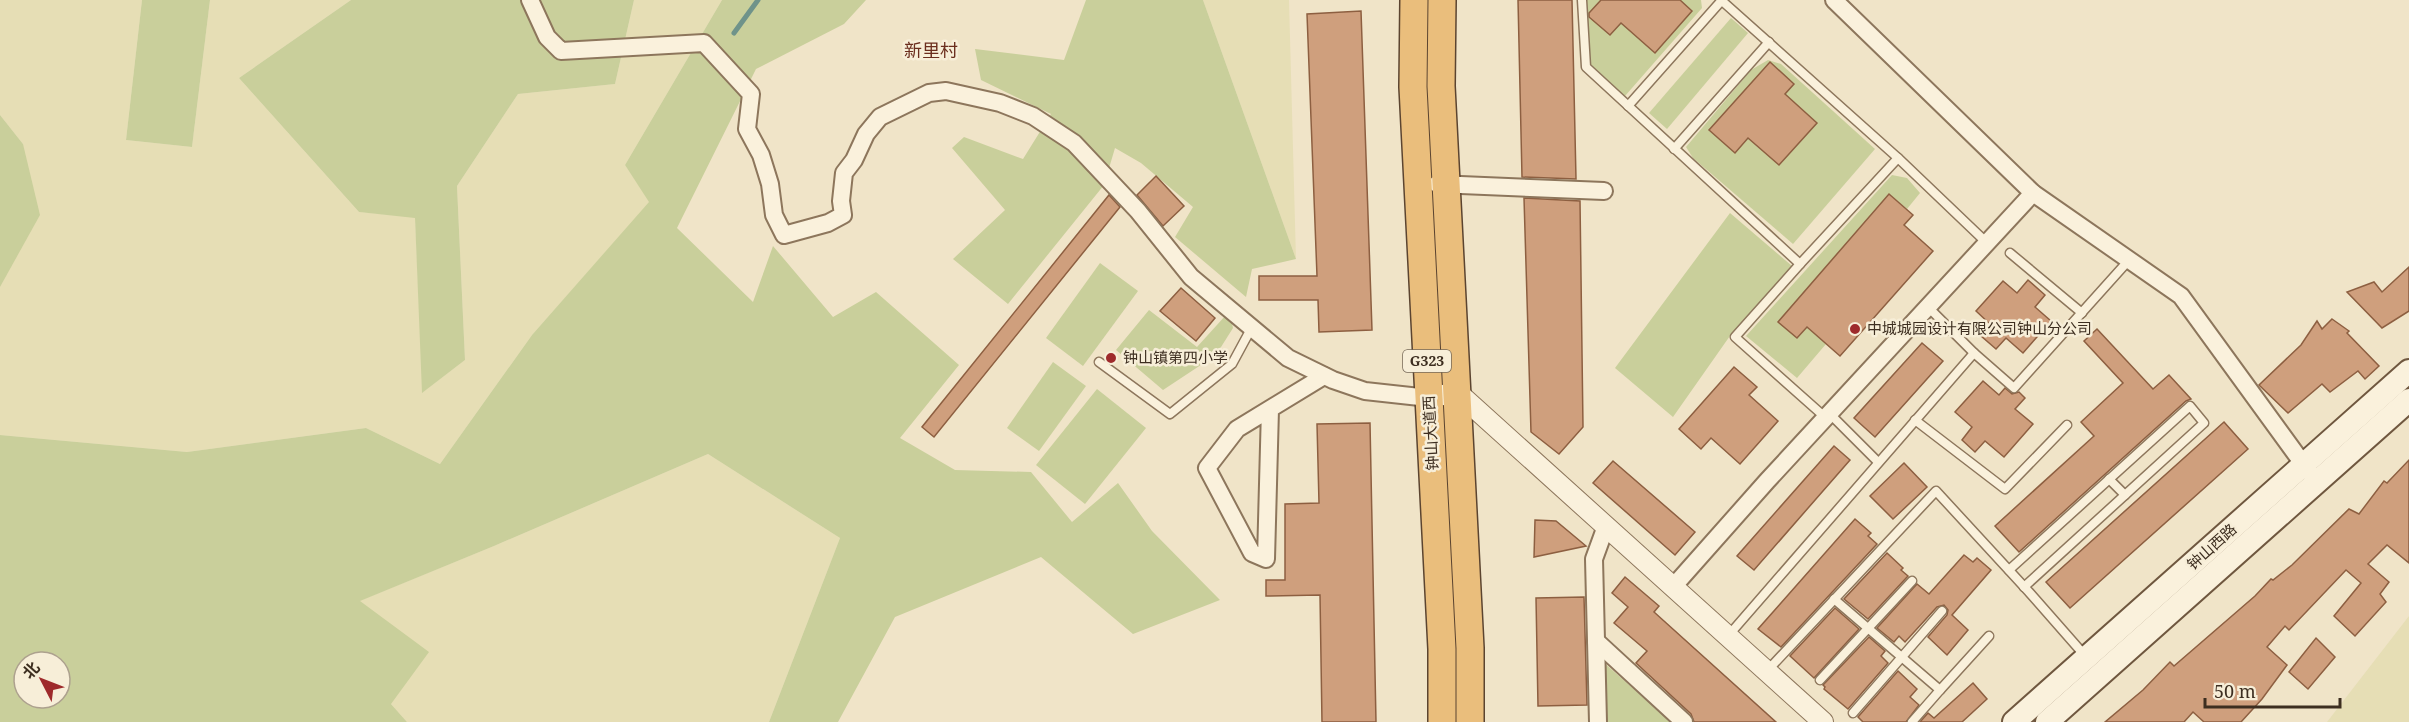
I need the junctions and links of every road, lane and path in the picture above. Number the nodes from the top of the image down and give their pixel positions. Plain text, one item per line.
1 (530, 0) edge
2 (1414, 0) edge
3 (1442, 0) edge
4 (1582, 0) edge
5 (1721, 0) edge
6 (1834, 0) edge
7 (1768, 42) junction
8 (1628, 106) junction
9 (1674, 149) junction
10 (1898, 158) junction
11 (1418, 183) junction
12 (1446, 184) junction
13 (1604, 191) dead end
14 (2033, 193) junction
15 (1987, 243) junction
16 (2010, 253) dead end
17 (2129, 260) junction
18 (1800, 264) junction
19 (1928, 307) junction
20 (2082, 313) junction
21 (1252, 327) junction
22 (1974, 353) junction
23 (1100, 362) dead end
24 (2409, 371) edge
25 (1324, 376) junction
26 (1457, 392) junction
27 (1429, 398) junction
28 (2409, 400) edge
29 (1270, 409) junction
30 (1828, 416) junction
31 (1916, 420) junction
32 (2067, 424) dead end
33 (1878, 462) junction
34 (2310, 474) junction
35 (2109, 479) junction
36 (2125, 495) junction
37 (1606, 526) junction
38 (2009, 570) junction
39 (1912, 581) dead end
40 (2024, 586) junction
41 (1673, 587) junction
42 (1834, 599) junction
43 (1942, 611) dead end
44 (1868, 628) junction
45 (1728, 636) junction
46 (1989, 636) dead end
47 (1596, 641) junction
48 (1902, 658) junction
49 (2093, 667) junction
50 (1767, 671) junction
51 (1820, 680) dead end
52 (1941, 690) junction
53 (1853, 714) dead end
54 (2045, 717) edge
55 (1442, 722) edge
56 (1470, 722) edge
57 (1598, 722) edge
58 (1684, 722) edge
59 (1823, 722) edge
60 (1912, 722) edge
61 (2014, 722) edge

1 - 21 street
2 - 11 highway, 钟山大道西 / G323
3 - 12 highway, 钟山大道西 / G323
4 - 8 lane
5 - 7 lane
5 - 8 lane
6 - 14 street
7 - 9 lane
7 - 10 lane
8 - 9 lane
9 - 18 lane
10 - 15 lane
10 - 18 lane
11 - 12 street
11 - 27 highway, 钟山大道西 / G323
12 - 13 street
12 - 26 highway, 钟山大道西 / G323
14 - 15 street
14 - 17 street
15 - 19 street
16 - 20 lane
17 - 20 lane
17 - 34 street
18 - 30 lane
19 - 22 lane
19 - 30 street
20 - 22 lane
21 - 23 lane
21 - 25 street
22 - 31 lane
24 - 34 main road, 钟山西路
25 - 27 street
25 - 29 street
26 - 27 street
26 - 37 street
26 - 56 highway, 钟山大道西 / G323
27 - 55 highway, 钟山大道西 / G323
28 - 34 main road, 钟山西路
29 - 29 street
30 - 33 lane
30 - 41 street
31 - 32 lane
31 - 33 lane
33 - 45 lane
34 - 49 main road, 钟山西路
35 - 36 lane
35 - 36 lane
35 - 38 lane
36 - 40 lane
37 - 41 street
37 - 47 street
38 - 40 lane
38 - 42 lane
39 - 44 lane
40 - 49 lane
41 - 45 street
42 - 44 lane
42 - 50 lane
43 - 48 lane
44 - 48 lane
44 - 51 lane
45 - 50 street
46 - 52 lane
47 - 57 street
47 - 58 street
48 - 52 lane
48 - 53 lane
49 - 54 main road, 钟山西路
50 - 59 street
52 - 60 lane
54 - 61 main road, 钟山西路

